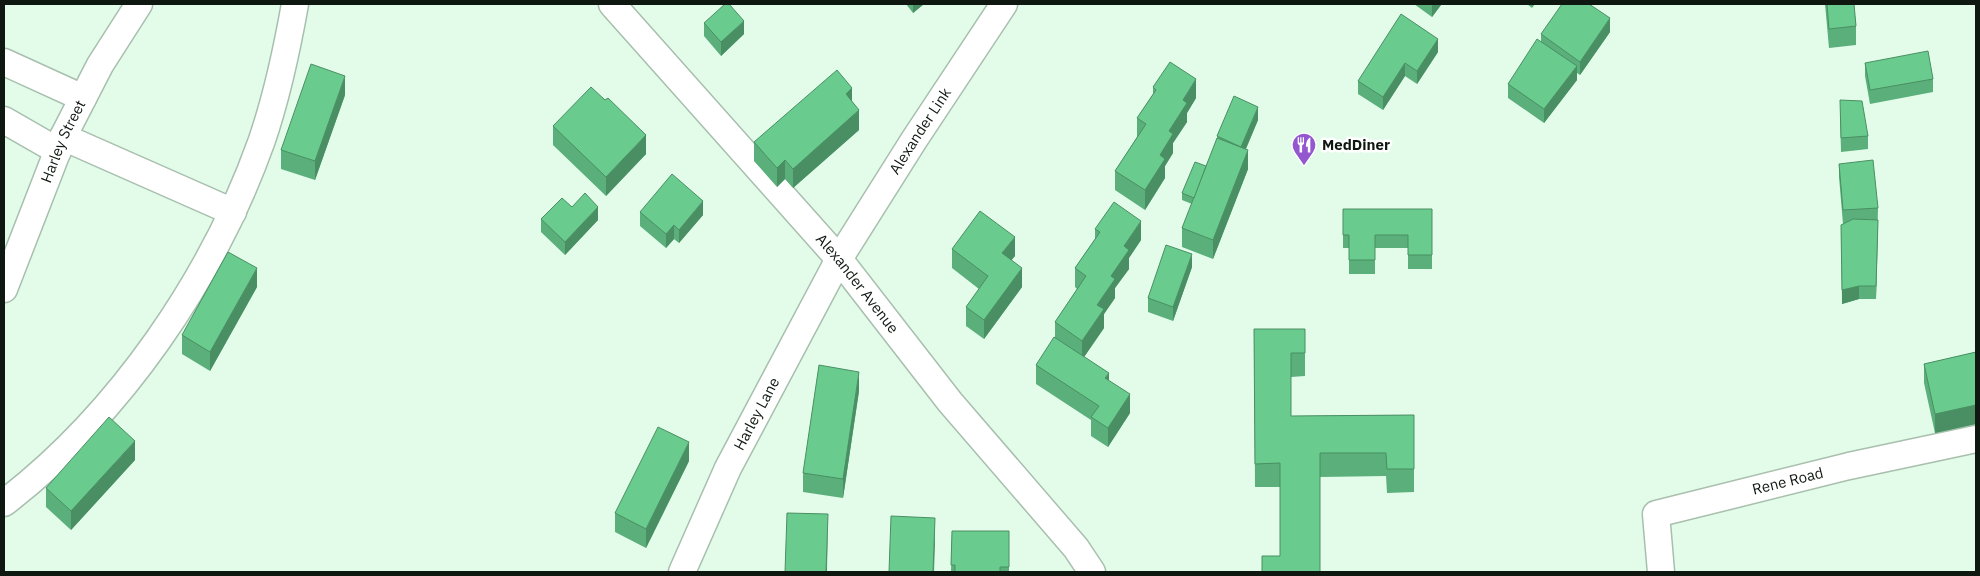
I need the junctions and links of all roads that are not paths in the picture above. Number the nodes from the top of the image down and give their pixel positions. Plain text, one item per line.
1 (139, 4) edge
2 (295, 4) edge
3 (612, 4) edge
4 (1004, 4) edge
5 (4, 62) edge
6 (83, 98) junction
7 (4, 120) edge
8 (61, 144) junction
9 (233, 212) junction
10 (839, 259) junction
11 (4, 289) edge
12 (1976, 438) edge
13 (4, 503) edge
14 (682, 572) edge
15 (1092, 572) edge
16 (1660, 572) edge

1 - 6 street, Harley Street
2 - 9 street
3 - 10 street, Alexander Avenue
4 - 10 street, Alexander Link
5 - 6 street
6 - 8 street, Harley Street
7 - 8 street
8 - 9 street
8 - 11 street, Harley Street
9 - 13 street
10 - 14 street, Harley Lane
10 - 15 street, Alexander Avenue
12 - 16 street, Rene Road

